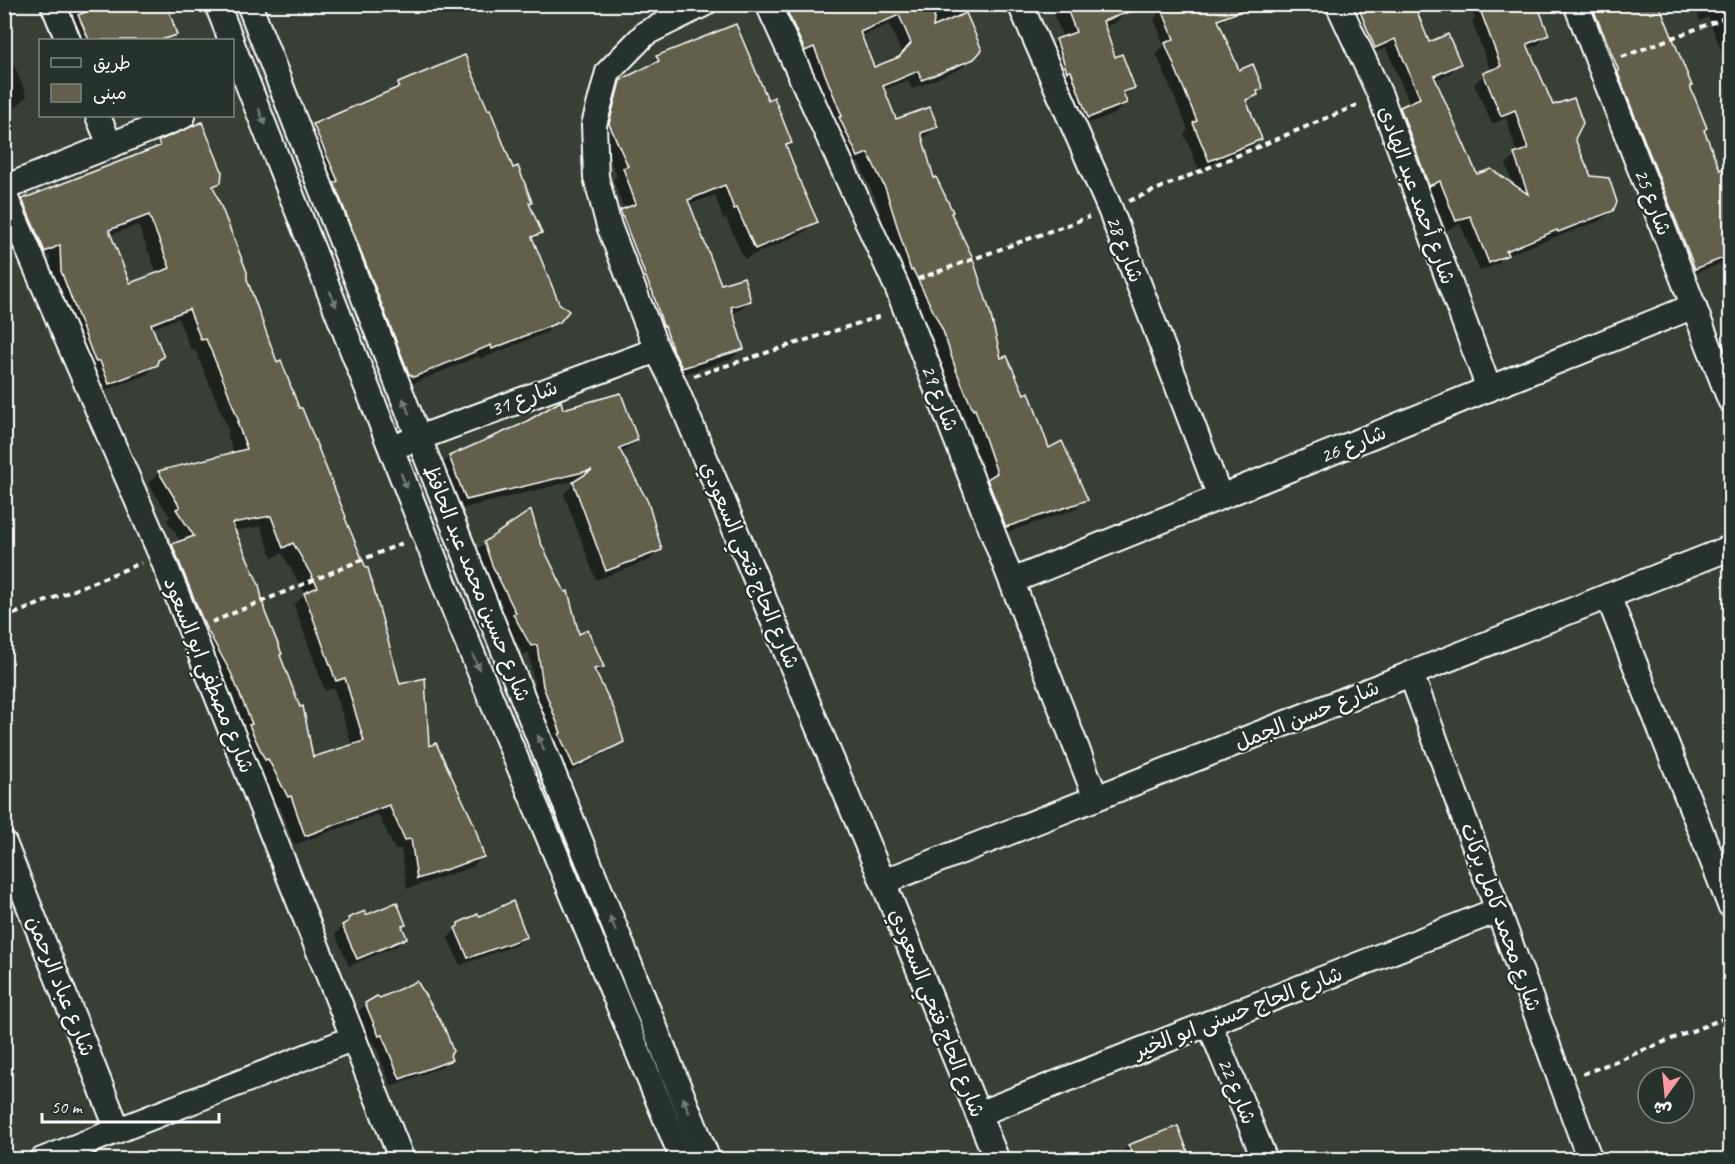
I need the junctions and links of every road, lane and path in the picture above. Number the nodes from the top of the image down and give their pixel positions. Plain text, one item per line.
1 (53, 4) edge
2 (217, 4) edge
3 (249, 4) edge
4 (704, 4) edge
5 (768, 4) edge
6 (1020, 4) edge
7 (1338, 4) edge
8 (1576, 4) edge
9 (1731, 16) edge
10 (68, 39) edge
11 (231, 39) edge
12 (234, 52) edge
13 (1601, 65) junction
14 (276, 78) junction
15 (242, 92) edge
16 (1380, 95) junction
17 (98, 117) edge
18 (180, 117) edge
19 (110, 145) junction
20 (4, 188) edge
21 (4, 194) edge
22 (1110, 209) junction
23 (901, 298) junction
24 (1694, 306) junction
25 (657, 350) junction
26 (673, 382) junction
27 (1489, 389) junction
28 (1731, 400) edge
29 (418, 436) junction
30 (392, 449) junction
31 (1220, 497) junction
32 (425, 534) junction
33 (1731, 548) edge
34 (161, 555) junction
35 (1012, 581) junction
36 (1608, 596) junction
37 (4, 618) edge
38 (191, 630) junction
39 (1411, 674) junction
40 (1096, 798) junction
41 (4, 843) edge
42 (884, 882) junction
43 (1731, 905) edge
44 (1498, 910) junction
45 (1731, 1016) edge
46 (1209, 1023) junction
47 (354, 1038) junction
48 (1562, 1082) junction
49 (978, 1114) junction
50 (118, 1130) junction
51 (1328, 1152) dead end
52 (691, 1157) edge
53 (42, 1160) edge
54 (402, 1160) edge
55 (998, 1160) edge
56 (1265, 1160) edge
57 (1307, 1160) edge
58 (1590, 1160) edge

1 - 10 street
2 - 11 street, شارع حسين محمد عبد الحافظ
3 - 14 street, شارع حسين محمد عبد الحافظ
4 - 25 street, شارع الحاج فتحي السعودي
5 - 23 street, شارع 29
6 - 22 street, شارع 28
7 - 16 street, شارع أحمد عبد الهادى
8 - 13 street, شارع 25
9 - 13 path
12 - 15 street, شارع حسين محمد عبد الحافظ
13 - 24 street, شارع 25
14 - 15 street
29 -> 14 street, شارع حسين محمد عبد الحافظ
15 -> 30 street, شارع حسين محمد عبد الحافظ
16 - 22 path
16 - 27 street, شارع أحمد عبد الهادى
17 - 19 street
18 - 19 street
19 - 20 street
21 - 34 street, شارع مصطفي ابو السعود
22 - 23 path
22 - 31 street, شارع 28
23 - 26 path
23 - 35 street, شارع 29
24 - 27 street, شارع 26
24 - 28 street, شارع 25
25 - 26 street, شارع الحاج فتحي السعودي
25 - 29 street, شارع 31
26 - 42 street, شارع الحاج فتحي السعودي
27 - 31 street, شارع 26
29 - 30 street, شارع 31
52 -> 29 street, شارع حسين محمد عبد الحافظ
30 -> 32 street, شارع حسين محمد عبد الحافظ
31 - 35 street, شارع 26
32 - 38 path
32 -> 52 street, شارع حسين محمد عبد الحافظ
33 - 36 street, شارع حسن الجمل
34 - 37 path
34 - 38 street, شارع مصطفي ابو السعود
35 - 40 street, شارع 29
36 - 39 street, شارع حسن الجمل
36 - 43 street
38 - 47 street, شارع مصطفي ابو السعود
39 - 40 street, شارع حسن الجمل
39 - 44 street, شارع محمد كامل بركات
40 - 42 street, شارع حسن الجمل
41 - 50 street, شارع عباد الرحمن
42 - 49 street, شارع الحاج فتحي السعودي
44 - 46 street, شارع الحاج حسنى ابو الخير
44 - 48 street, شارع محمد كامل بركات
45 - 48 path
46 - 49 street, شارع الحاج حسنى ابو الخير
46 - 56 street, شارع 22
47 - 50 street
47 - 54 street, شارع مصطفي ابو السعود
48 - 58 street, شارع محمد كامل بركات
49 - 55 street, شارع الحاج فتحي السعودي
50 - 53 street
51 - 57 path

